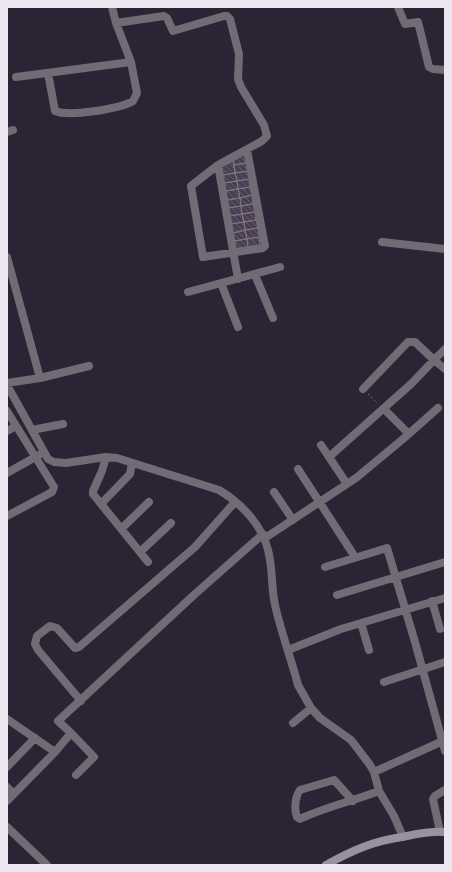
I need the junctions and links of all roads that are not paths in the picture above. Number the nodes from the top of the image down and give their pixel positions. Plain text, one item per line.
1 (112, 7) edge
2 (398, 7) edge
3 (116, 23) junction
4 (131, 62) junction
5 (445, 70) edge
6 (48, 73) junction
7 (16, 77) dead end
8 (247, 150) junction
9 (218, 165) junction
10 (382, 242) dead end
11 (445, 249) edge
12 (232, 253) junction
13 (7, 257) edge
14 (280, 267) dead end
15 (255, 274) junction
16 (238, 279) junction
17 (221, 284) junction
18 (188, 292) dead end
19 (273, 318) dead end
20 (238, 328) dead end
21 (445, 349) edge
22 (434, 360) junction
23 (88, 366) dead end
24 (445, 369) edge
25 (40, 378) junction
26 (7, 384) edge
27 (363, 389) road end
28 (438, 408) dead end
29 (384, 409) junction
30 (7, 411) edge
31 (63, 424) dead end
32 (16, 426) junction
33 (32, 430) junction
34 (7, 431) edge
35 (408, 434) junction
36 (321, 445) dead end
37 (40, 455) junction
38 (106, 457) junction
39 (329, 457) junction
40 (132, 463) junction
41 (298, 469) dead end
42 (7, 473) edge
43 (347, 484) junction
44 (274, 492) dead end
45 (150, 502) dead end
46 (235, 502) junction
47 (320, 502) junction
48 (101, 504) junction
49 (7, 516) edge
50 (293, 520) junction
51 (171, 523) dead end
52 (121, 529) junction
53 (264, 536) junction
54 (140, 552) junction
55 (355, 557) junction
56 (148, 562) dead end
57 (445, 562) edge
58 (325, 567) dead end
59 (396, 577) junction
60 (337, 595) dead end
61 (445, 598) edge
62 (432, 601) junction
63 (406, 610) junction
64 (361, 623) junction
65 (440, 629) dead end
66 (288, 650) junction
67 (370, 650) dead end
68 (445, 662) edge
69 (422, 669) junction
70 (384, 682) dead end
71 (81, 701) junction
72 (311, 708) junction
73 (7, 720) edge
74 (293, 723) dead end
75 (71, 733) junction
76 (33, 740) junction
77 (443, 741) junction
78 (445, 751) edge
79 (55, 752) junction
80 (7, 767) edge
81 (374, 772) junction
82 (76, 775) dead end
83 (7, 787) edge
84 (445, 790) edge
85 (379, 791) junction
86 (14, 794) junction
87 (7, 801) edge
88 (353, 801) junction
89 (7, 827) edge
90 (443, 832) edge
91 (403, 837) junction
92 (47, 865) edge
93 (326, 865) edge

1 - 3 street
2 - 5 street
3 - 4 street
3 - 8 street
4 - 6 street
4 - 6 street
6 - 7 street
8 - 9 street
8 - 12 street
9 - 12 street
9 - 12 street
10 - 11 street
12 - 16 street
13 - 25 street
14 - 15 street
15 - 16 street
15 - 19 street
16 - 17 street
17 - 18 street
17 - 20 street
21 - 22 street
22 - 24 street
22 - 27 street
22 - 29 street
23 - 25 street
25 - 26 street
26 - 33 street
28 - 35 street
29 - 35 street
29 - 39 street
30 - 32 street
31 - 33 street
32 - 34 street
32 - 37 street
33 - 37 street
35 - 43 street
36 - 39 street
37 - 38 street
37 - 42 street
37 - 49 street
38 - 40 street
38 - 48 street
39 - 43 street
40 - 46 street
40 - 48 street
41 - 47 street
43 - 47 street
44 - 50 street
45 - 52 street
46 - 53 street
46 - 71 street
47 - 50 street
47 - 55 street
48 - 52 street
50 - 53 street
51 - 54 street
52 - 54 street
53 - 66 street
53 - 71 street
54 - 56 street
55 - 58 street
55 - 59 street
57 - 59 street
59 - 60 street
59 - 63 street
61 - 62 street
62 - 63 street
62 - 65 street
63 - 64 street
63 - 69 street
64 - 66 street
64 - 67 street
66 - 72 street
68 - 69 street
69 - 70 street
69 - 77 street
71 - 75 street
72 - 74 street
72 - 81 street
73 - 76 street
75 - 79 street
75 - 82 street
76 - 79 street
76 - 80 street
77 - 78 street
77 - 81 street
79 - 86 street
81 - 85 street
83 - 86 street
84 - 90 street
85 - 88 street
85 - 91 street
86 - 87 street
88 - 88 street
89 - 92 street
90 - 91 main road
91 - 93 main road

